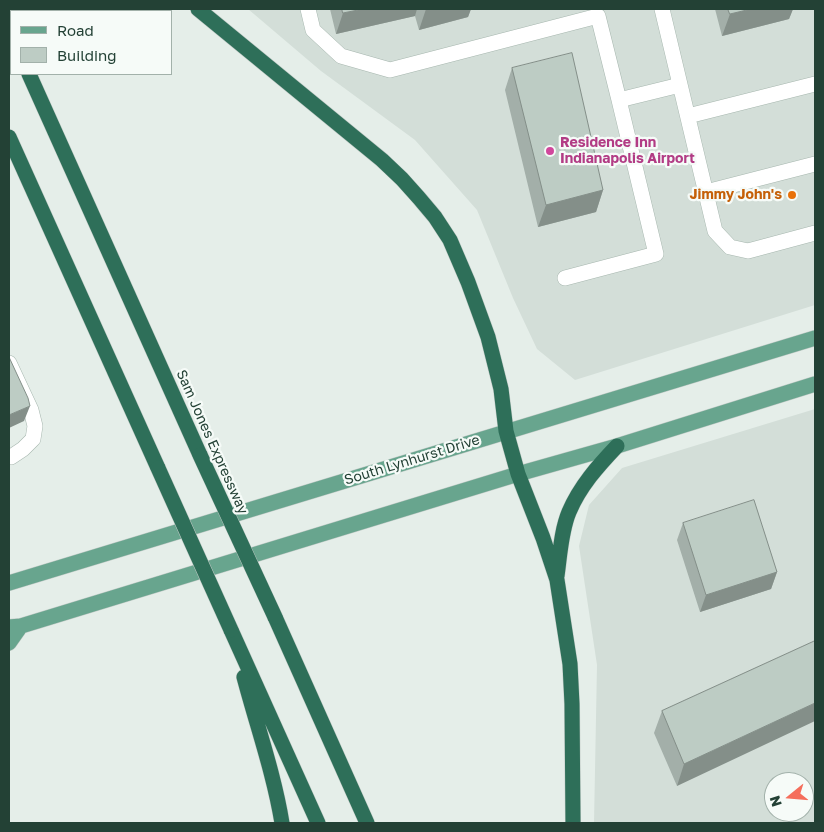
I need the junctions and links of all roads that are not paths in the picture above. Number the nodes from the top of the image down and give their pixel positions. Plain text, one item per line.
1 (198, 9) edge
2 (308, 9) edge
3 (662, 9) edge
4 (597, 12) edge
5 (29, 75) edge
6 (815, 84) edge
7 (680, 85) junction
8 (619, 100) junction
9 (688, 116) junction
10 (9, 137) edge
11 (815, 164) edge
12 (706, 192) junction
13 (815, 233) edge
14 (565, 278) dead end
15 (815, 338) edge
16 (9, 363) edge
17 (815, 384) edge
18 (506, 431) junction
19 (617, 446) junction
20 (11, 457) dead end
21 (518, 474) junction
22 (557, 580) junction
23 (9, 583) edge
24 (15, 626) edge
25 (231, 630) junction
26 (9, 643) edge
27 (282, 823) edge
28 (318, 823) edge
29 (367, 823) edge
30 (573, 823) edge

1 - 18 highway
2 - 4 lane
3 - 7 lane
4 - 8 lane
5 - 29 highway, Sam Jones Expressway, bridge
6 - 9 lane
7 - 8 lane
7 - 9 lane
8 - 14 lane
9 - 12 lane
10 - 25 highway, bridge
11 - 12 lane
12 - 13 lane
15 - 18 main road, South Lynhurst Drive
16 - 20 lane
17 - 19 main road
18 - 21 highway
18 - 23 main road, South Lynhurst Drive
19 - 21 main road
19 - 22 highway
21 - 22 highway
21 - 24 main road
22 - 30 highway
24 - 26 main road
25 - 27 highway
25 - 28 highway

